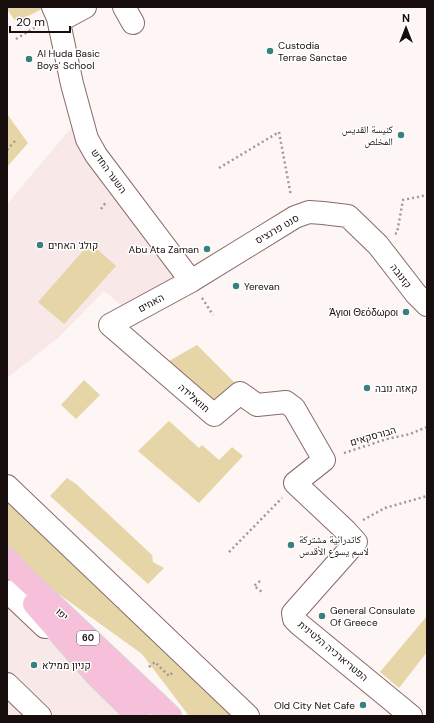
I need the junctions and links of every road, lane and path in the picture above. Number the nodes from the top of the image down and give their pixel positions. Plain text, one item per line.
1 (85, 7) edge
2 (50, 19) edge
3 (16, 39) dead end
4 (15, 141) dead end
5 (7, 149) edge
6 (219, 168) dead end
7 (427, 195) edge
8 (295, 216) junction
9 (378, 245) junction
10 (191, 281) junction
11 (427, 305) edge
12 (110, 325) joint
13 (427, 427) edge
14 (324, 460) junction
15 (297, 484) junction
16 (7, 486) edge
17 (427, 496) edge
18 (345, 530) junction
19 (229, 552) dead end
20 (7, 559) edge
21 (7, 574) edge
22 (260, 581) dead end
23 (7, 591) edge
24 (262, 592) dead end
25 (98, 678) junction
26 (7, 684) edge
27 (40, 716) edge
28 (138, 716) edge
29 (170, 716) edge
30 (248, 716) edge
31 (411, 716) edge

1 - 2 street
2 - 3 path
2 - 10 street, השער החדש
4 - 5 path
6 - 8 path
7 - 9 path
8 - 9 street, סנט פרנציס
8 - 10 street, סנט פרנציס
9 - 11 street, קזנובה
10 - 12 street, האחים
12 - 14 street, חוואלידה
13 - 14 path, הבורסקאים
14 - 15 street
15 - 18 street, הפטריארכיה הלטינית
15 - 19 path
16 - 30 street
17 - 18 path
18 - 31 street, הפטריארכיה הלטינית
20 - 29 highway, יפו / 60
21 - 25 highway, יפו / 60
22 - 24 path
23 - 25 street, יפו
25 - 28 highway, יפו / 60
26 - 27 street

